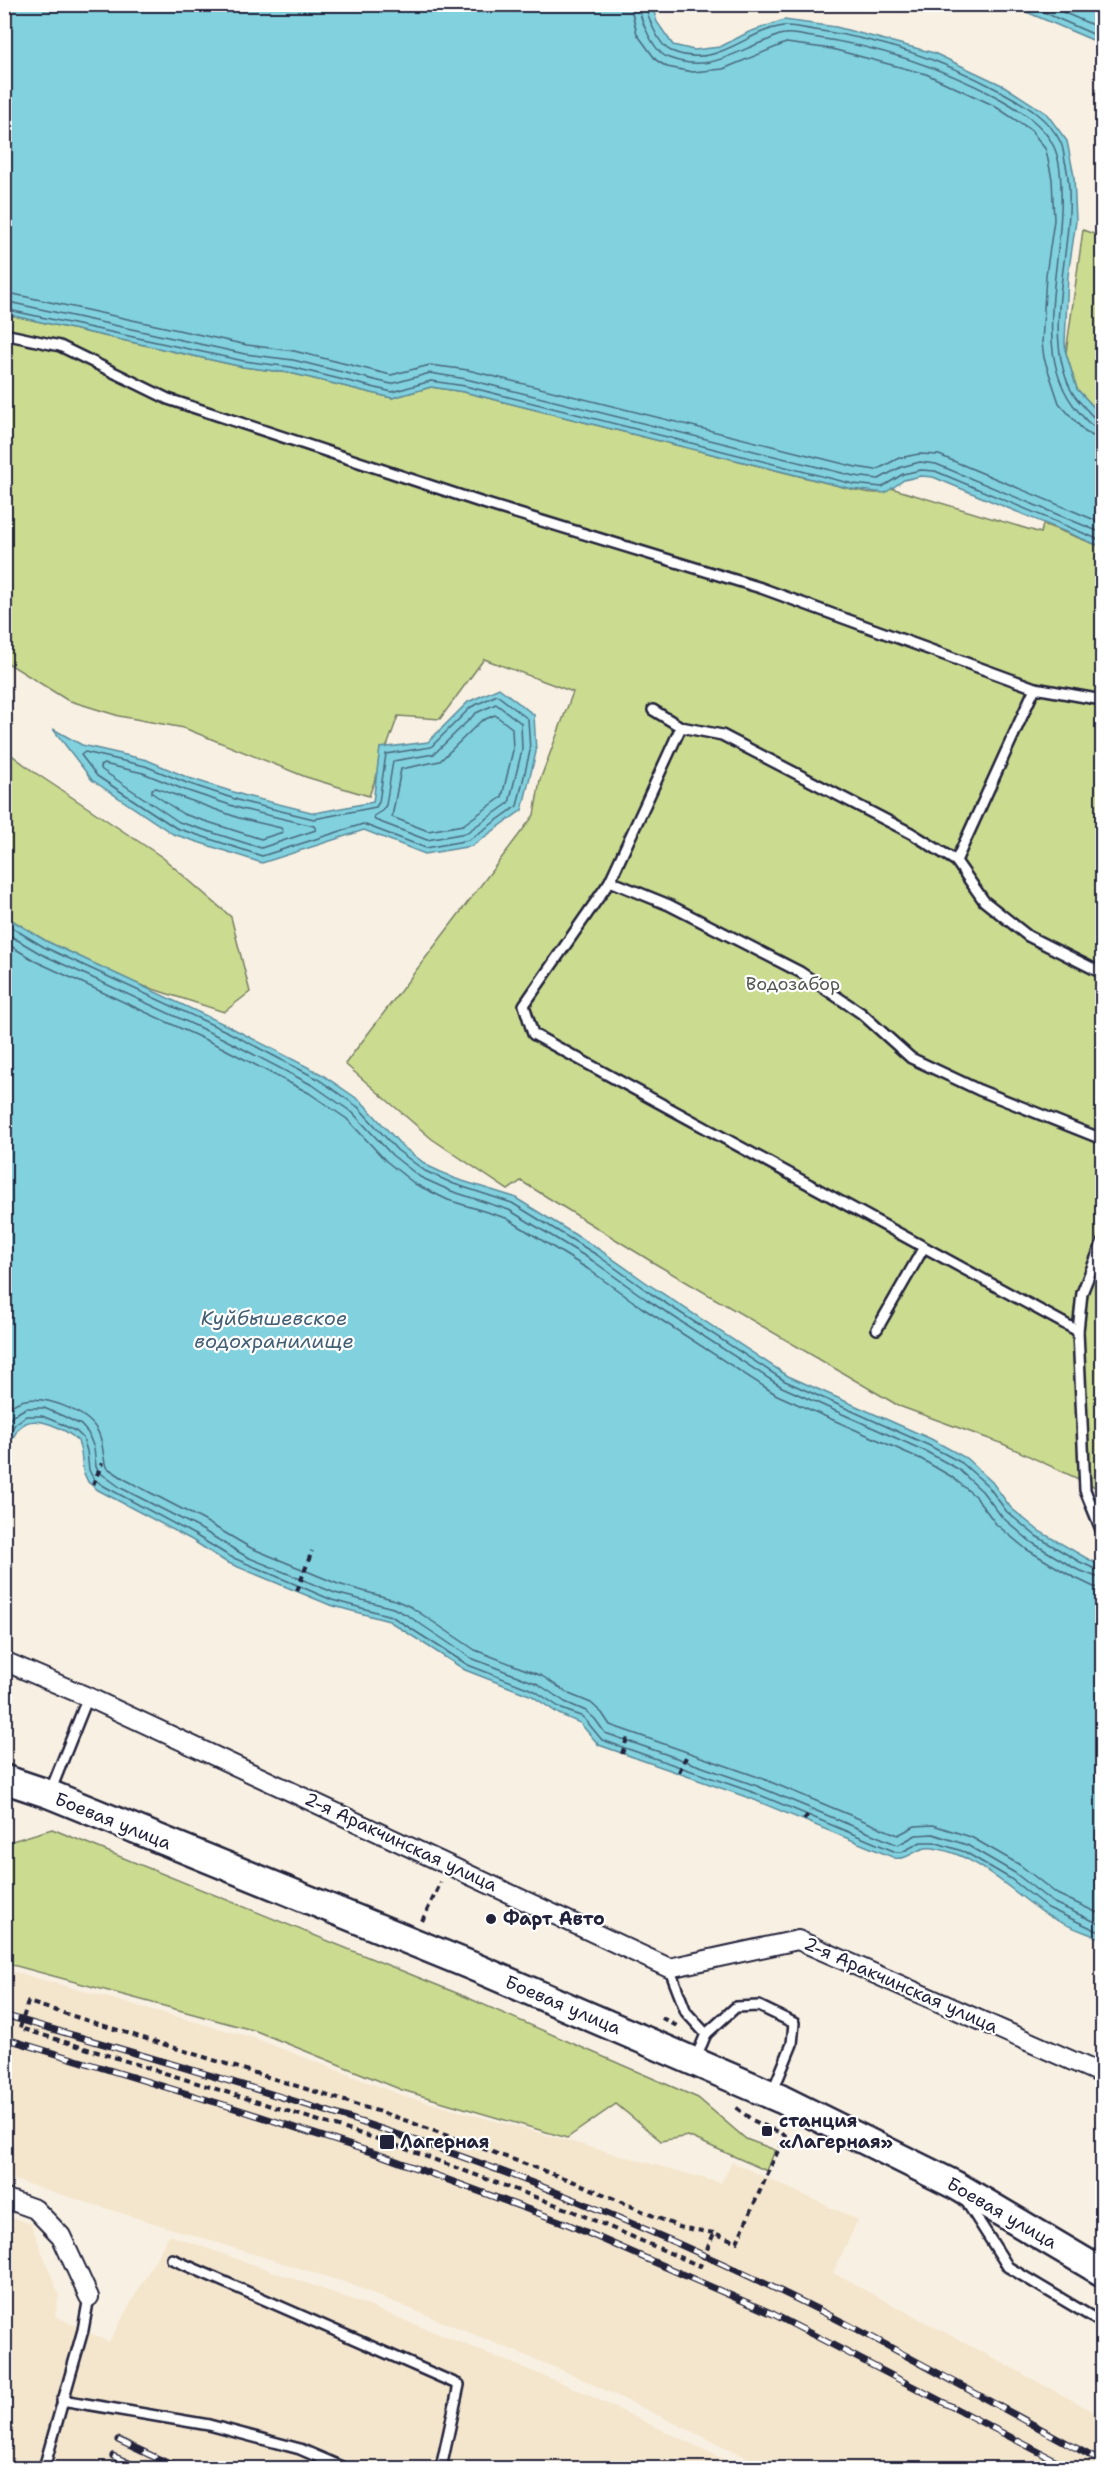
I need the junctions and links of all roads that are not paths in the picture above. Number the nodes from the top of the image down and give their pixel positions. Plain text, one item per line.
1 (4, 334) edge
2 (1035, 688) junction
3 (1102, 700) edge
4 (653, 710) dead end
5 (681, 727) junction
6 (956, 861) junction
7 (610, 881) junction
8 (1102, 974) edge
9 (1102, 1139) edge
10 (1102, 1243) edge
11 (924, 1247) junction
12 (877, 1329) dead end
13 (1078, 1331) junction
14 (1102, 1532) edge
15 (4, 1661) edge
16 (88, 1696) junction
17 (4, 1779) edge
18 (49, 1794) junction
19 (669, 1968) junction
20 (706, 2034) junction
21 (695, 2062) junction
22 (1102, 2074) edge
23 (771, 2095) junction
24 (957, 2186) junction
25 (4, 2198) edge
26 (172, 2259) dead end
27 (1102, 2272) edge
28 (88, 2297) joint
29 (1102, 2324) edge
30 (62, 2400) junction
31 (46, 2468) edge
32 (344, 2469) edge
33 (441, 2469) edge

1 - 2 lane
2 - 3 lane
2 - 6 lane
4 - 5 lane
5 - 6 lane
5 - 7 lane
6 - 8 lane
7 - 9 lane
7 - 11 lane
10 - 13 lane
11 - 12 lane
11 - 13 lane
13 - 14 lane
15 - 16 street, 2-я Аракчинская улица
16 - 18 lane
16 - 19 street, 2-я Аракчинская улица
17 - 18 main road, Боевая улица
18 - 21 main road, Боевая улица
19 - 20 lane
19 - 22 street, 2-я Аракчинская улица
20 - 21 lane
20 - 23 lane
21 - 23 main road, Боевая улица
23 - 24 main road, Боевая улица
24 - 27 main road, Боевая улица
24 - 29 lane
25 - 28 street
26 - 33 lane
28 - 30 lane
30 - 31 lane
30 - 32 lane

